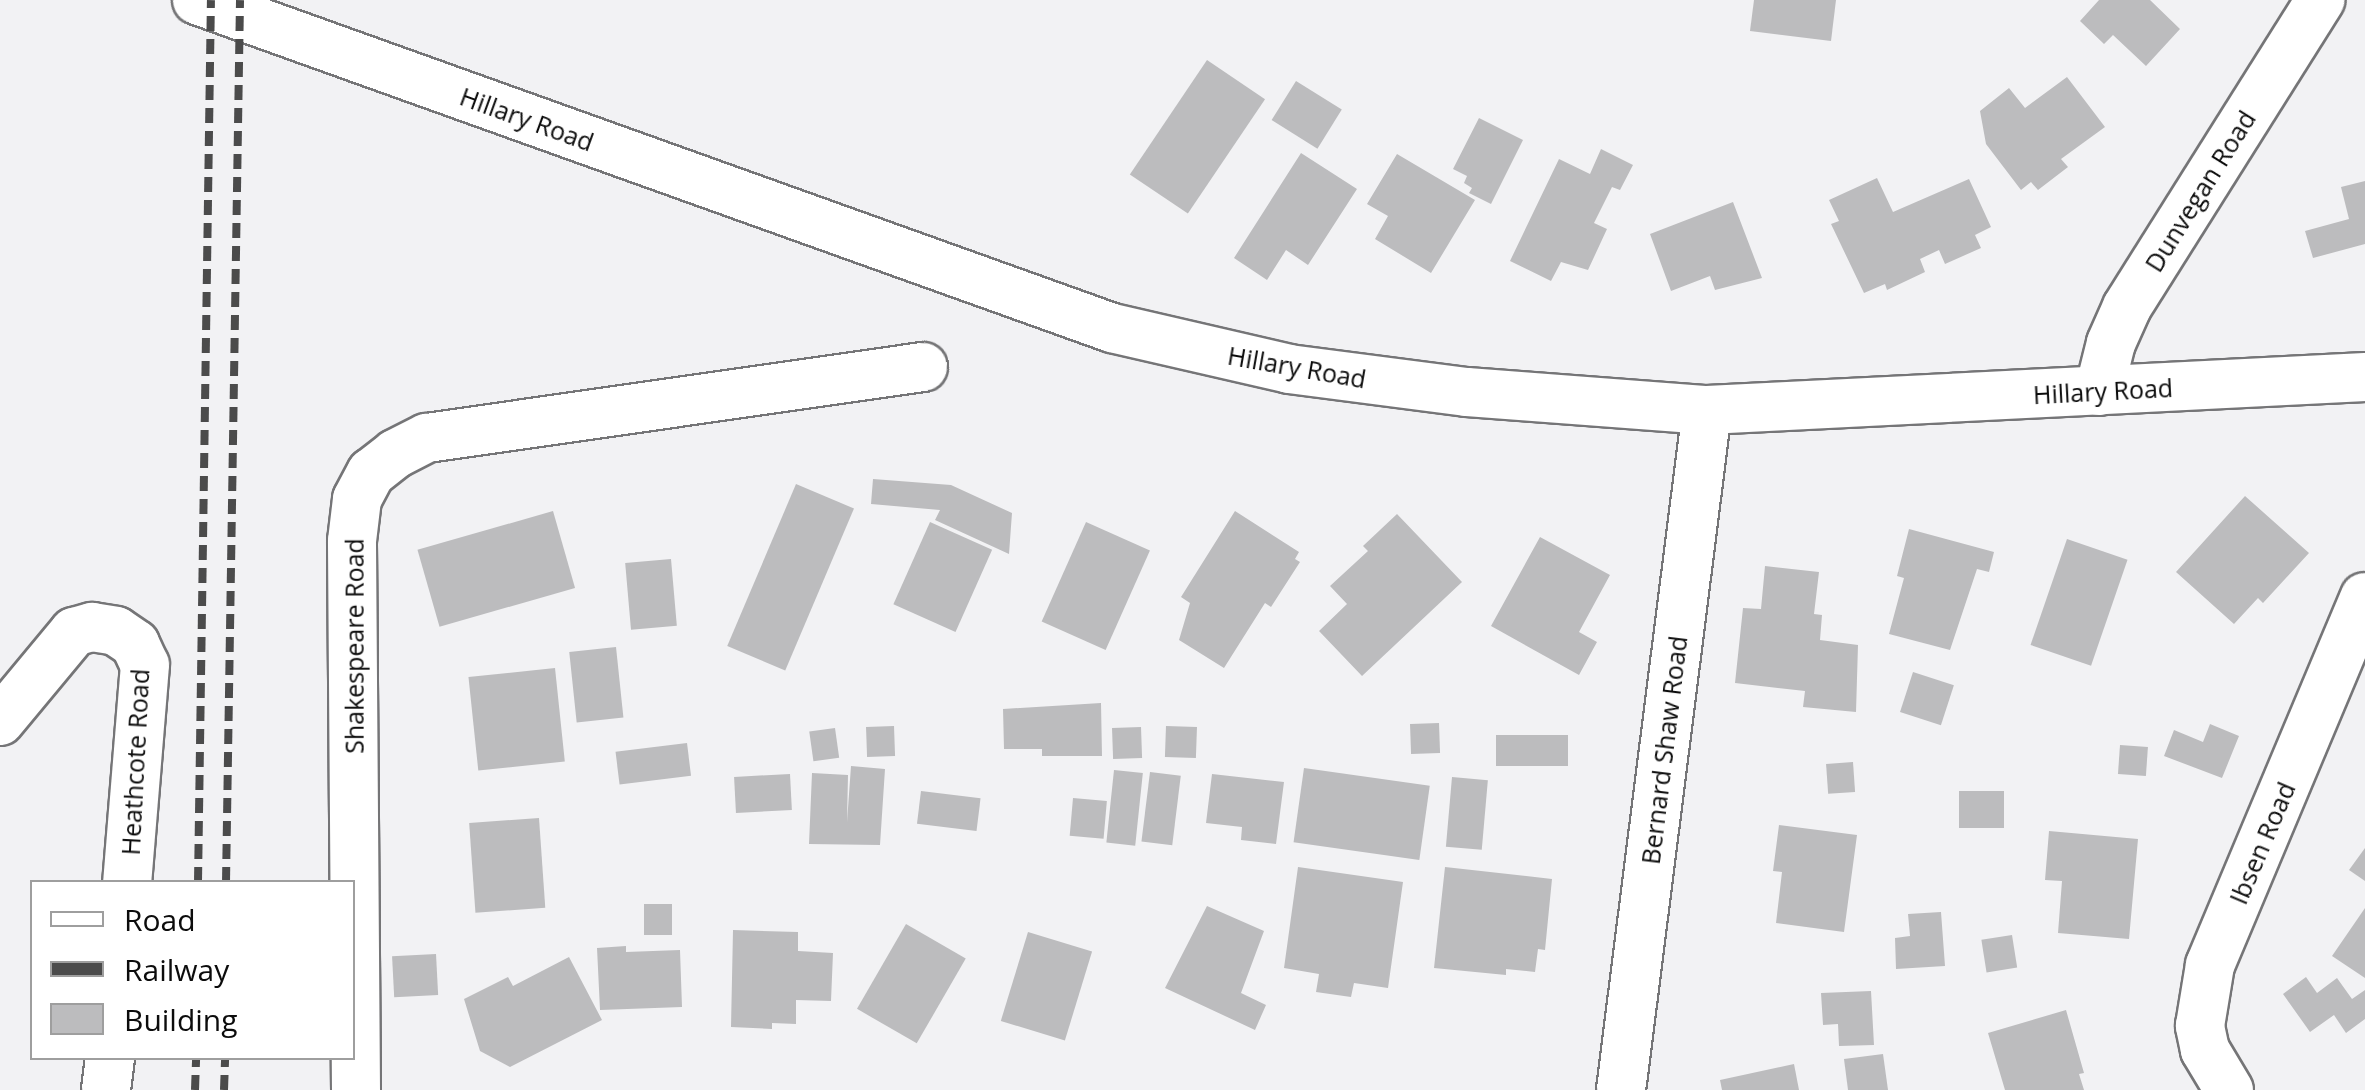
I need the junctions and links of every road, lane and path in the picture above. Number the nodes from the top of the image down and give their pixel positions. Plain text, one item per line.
1 (197, 0) edge
2 (2320, 0) edge
3 (923, 367) dead end
4 (2365, 377) edge
5 (2099, 391) junction
6 (1707, 410) junction
7 (2365, 597) edge
8 (0, 721) edge
9 (127, 880) edge
10 (354, 880) edge
11 (355, 953) edge
12 (110, 1060) edge
13 (106, 1090) edge
14 (356, 1090) edge
15 (1621, 1090) edge
16 (2229, 1090) edge

1 - 6 street, Hillary Road
2 - 5 street, Dunvegan Road
3 - 10 street, Shakespeare Road
4 - 5 street, Hillary Road
5 - 6 street, Hillary Road
6 - 15 street, Bernard Shaw Road
7 - 16 street, Ibsen Road
8 - 9 street, Heathcote Road
11 - 14 street, Shakespeare Road
12 - 13 street

